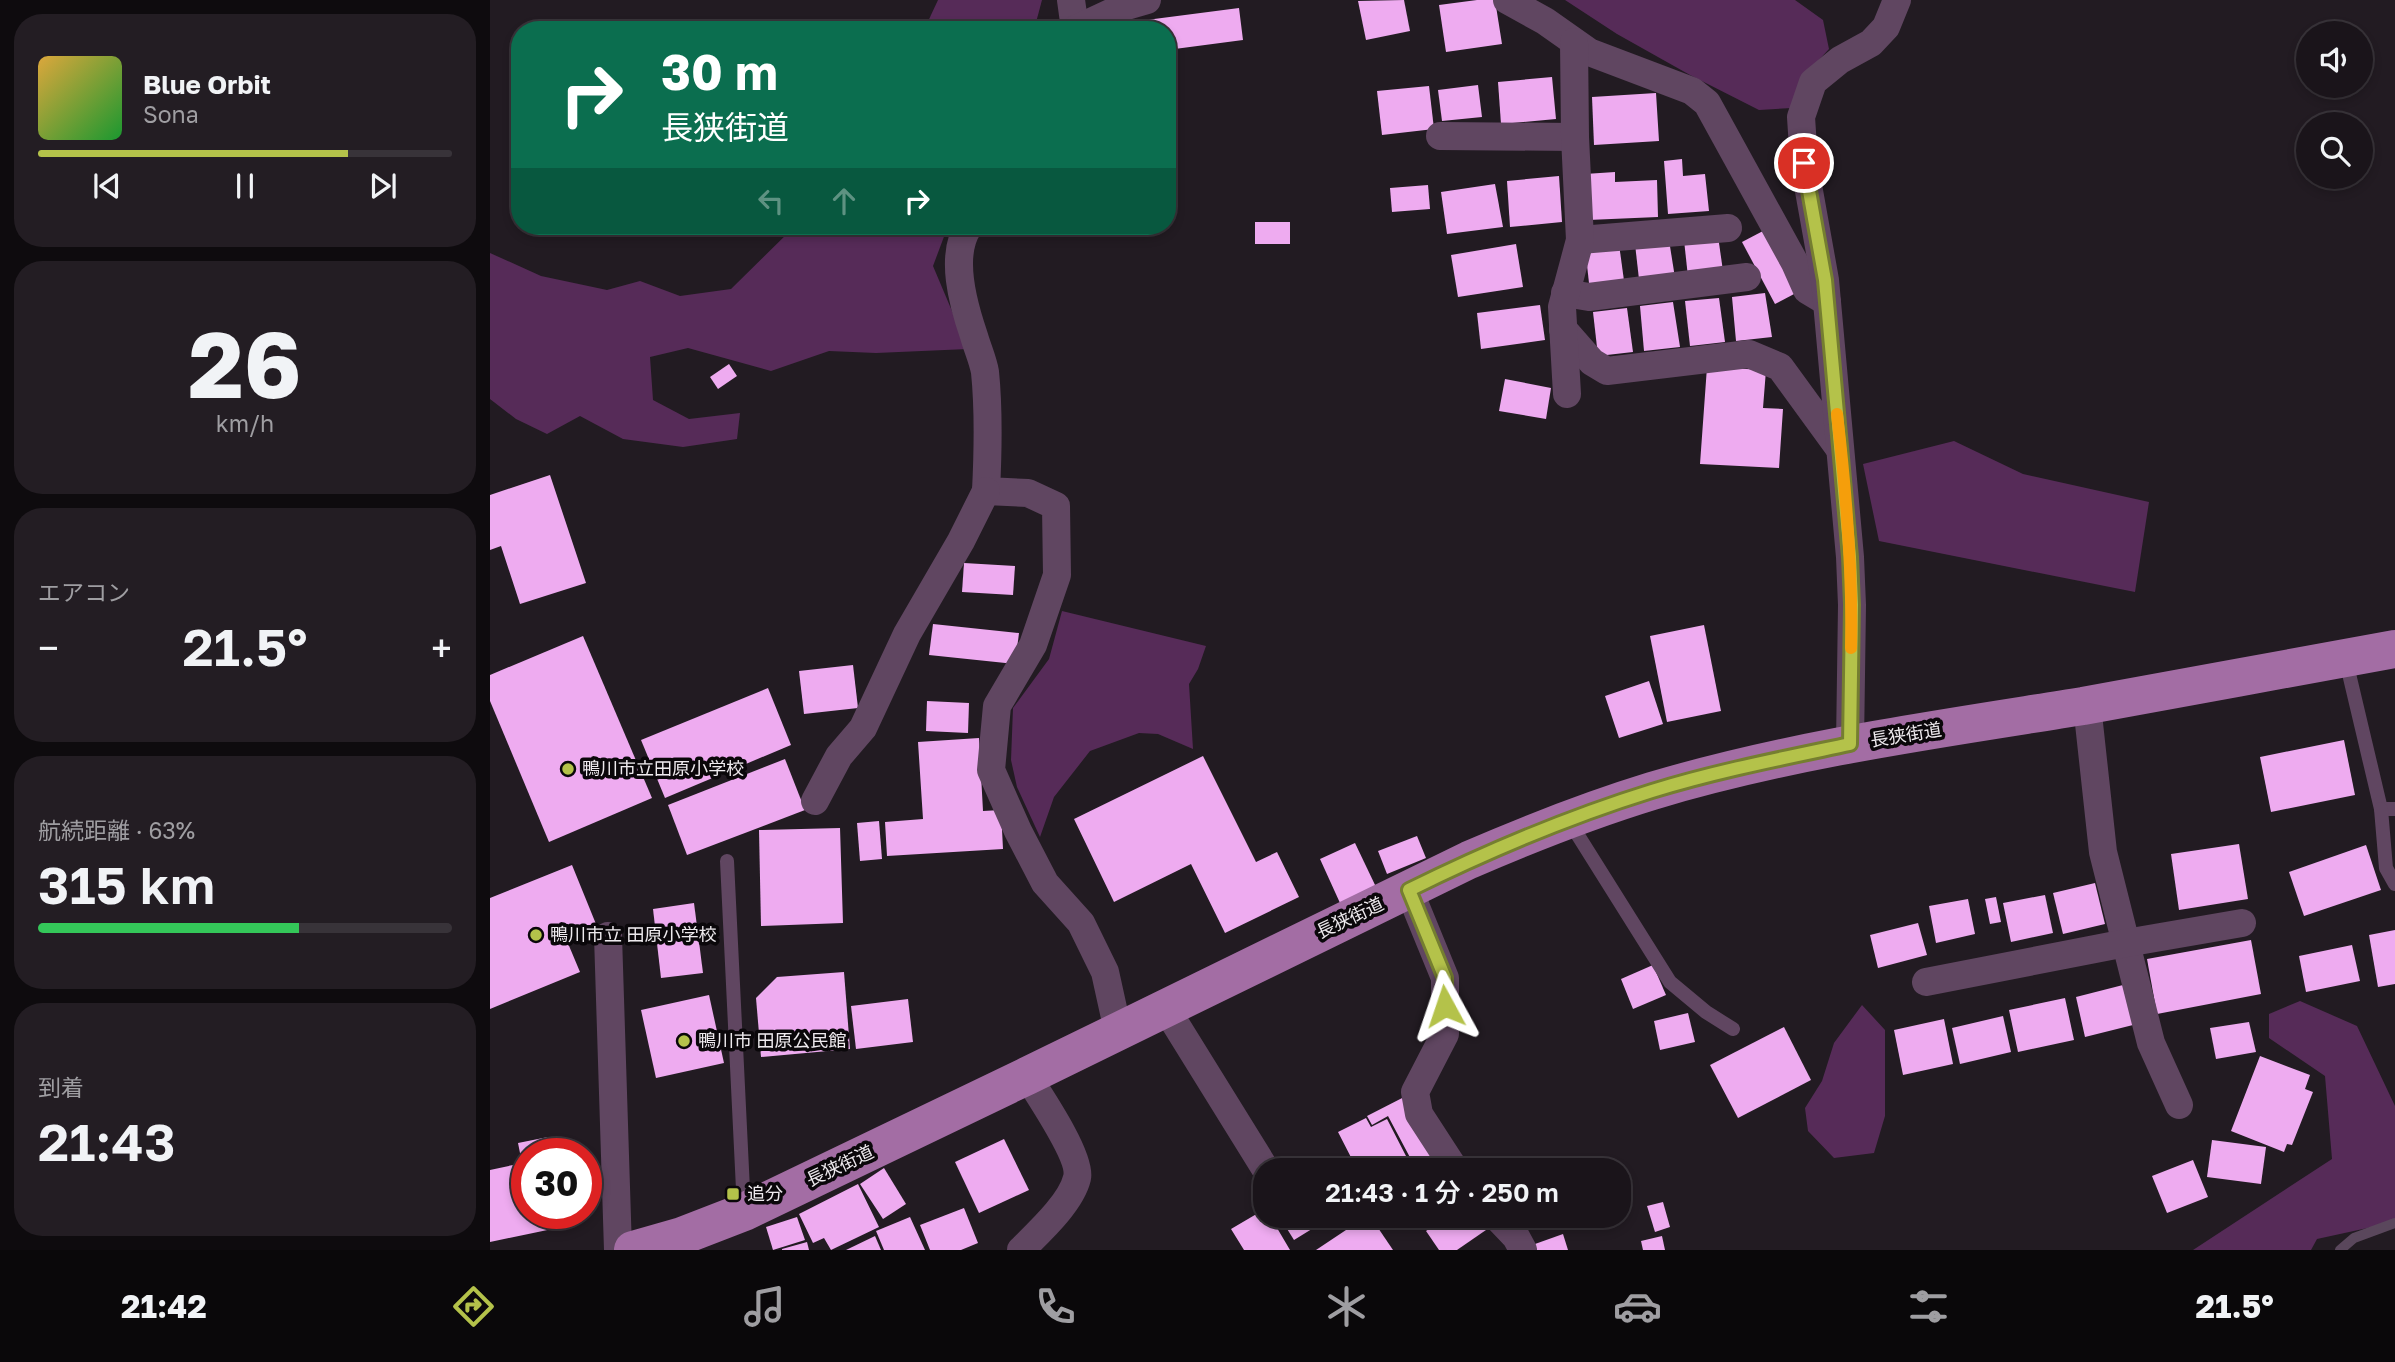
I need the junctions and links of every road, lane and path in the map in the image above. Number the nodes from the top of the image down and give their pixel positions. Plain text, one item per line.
1 (1072, 0) edge
2 (1147, 0) edge
3 (1507, 0) edge
4 (1896, 0) edge
5 (1073, 21) edge
6 (1092, 21) edge
7 (1574, 42) junction
8 (1440, 136) dead end
9 (1575, 137) junction
10 (1728, 228) dead end
11 (964, 235) edge
12 (1580, 240) junction
13 (1747, 276) dead end
14 (1565, 293) junction
15 (1827, 302) junction
16 (1563, 330) junction
17 (1567, 394) dead end
18 (1841, 450) junction
19 (986, 491) junction
20 (2395, 649) edge
21 (2345, 658) junction
22 (2087, 705) junction
23 (1850, 744) junction
24 (815, 801) dead end
25 (2388, 809) edge
26 (1568, 820) junction
27 (727, 861) dead end
28 (2395, 884) edge
29 (1409, 890) junction
30 (2242, 923) dead end
31 (608, 936) dead end
32 (2126, 943) junction
33 (1926, 982) dead end
34 (1165, 1007) junction
35 (1733, 1029) dead end
36 (1118, 1031) junction
37 (1027, 1076) junction
38 (2179, 1105) dead end
39 (1259, 1158) edge
40 (1448, 1158) edge
41 (744, 1212) junction
42 (1507, 1228) edge
43 (618, 1250) edge
44 (633, 1250) edge
45 (1020, 1250) edge
46 (1523, 1250) edge

1 - 5 street
2 - 6 street
3 - 7 street
4 - 15 street
7 - 9 street
7 - 15 street
8 - 9 street
9 - 12 street
10 - 12 street
11 - 19 street
12 - 14 street
13 - 14 street
14 - 16 street
15 - 18 street
16 - 17 street
16 - 18 street
18 - 23 street
19 - 24 street
19 - 36 street
20 - 21 main road, 長狭街道
21 - 22 main road, 長狭街道
21 - 25 lane
22 - 23 main road, 長狭街道
22 - 32 street
23 - 26 main road, 長狭街道
25 - 28 lane
26 - 29 main road, 長狭街道
26 - 35 lane
27 - 41 lane
29 - 34 main road, 長狭街道
29 - 40 street
30 - 32 street
31 - 43 street
32 - 33 street
32 - 38 street
34 - 36 main road, 長狭街道
34 - 39 street
36 - 37 main road, 長狭街道
37 - 41 main road, 長狭街道
37 - 45 street
41 - 44 main road, 長狭街道
42 - 46 street

